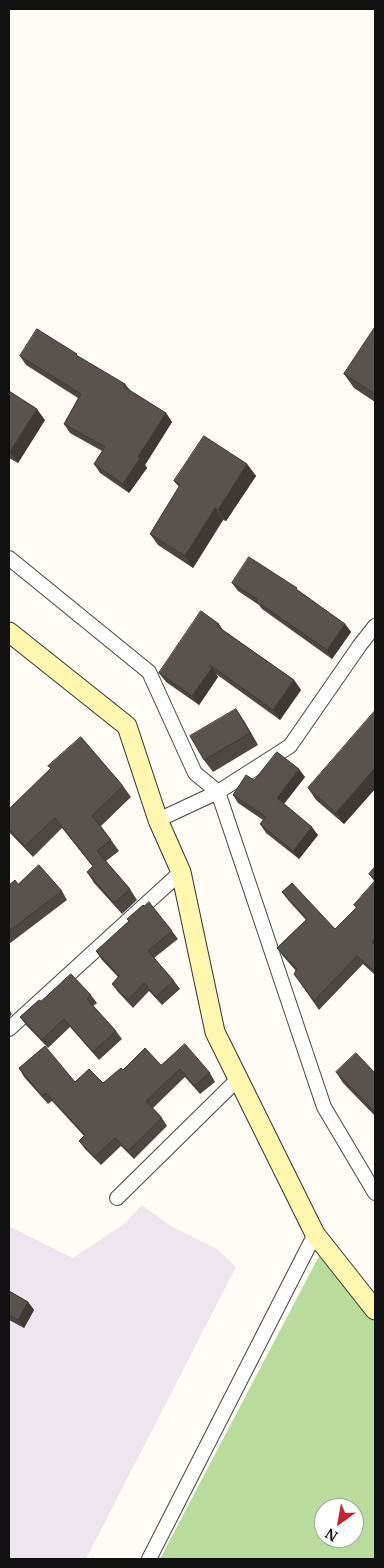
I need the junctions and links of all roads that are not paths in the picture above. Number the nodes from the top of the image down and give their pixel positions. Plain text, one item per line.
1 (9, 558) edge
2 (375, 626) edge
3 (9, 632) edge
4 (218, 792) junction
5 (158, 820) junction
6 (181, 872) junction
7 (9, 1029) edge
8 (238, 1079) junction
9 (375, 1193) edge
10 (117, 1198) dead end
11 (315, 1234) junction
12 (375, 1310) edge
13 (149, 1559) edge

1 - 4 street
2 - 4 street
3 - 5 street
4 - 5 street
4 - 9 street
5 - 6 street
6 - 7 street
6 - 8 street
8 - 10 street
8 - 11 street
11 - 12 street
11 - 13 street

